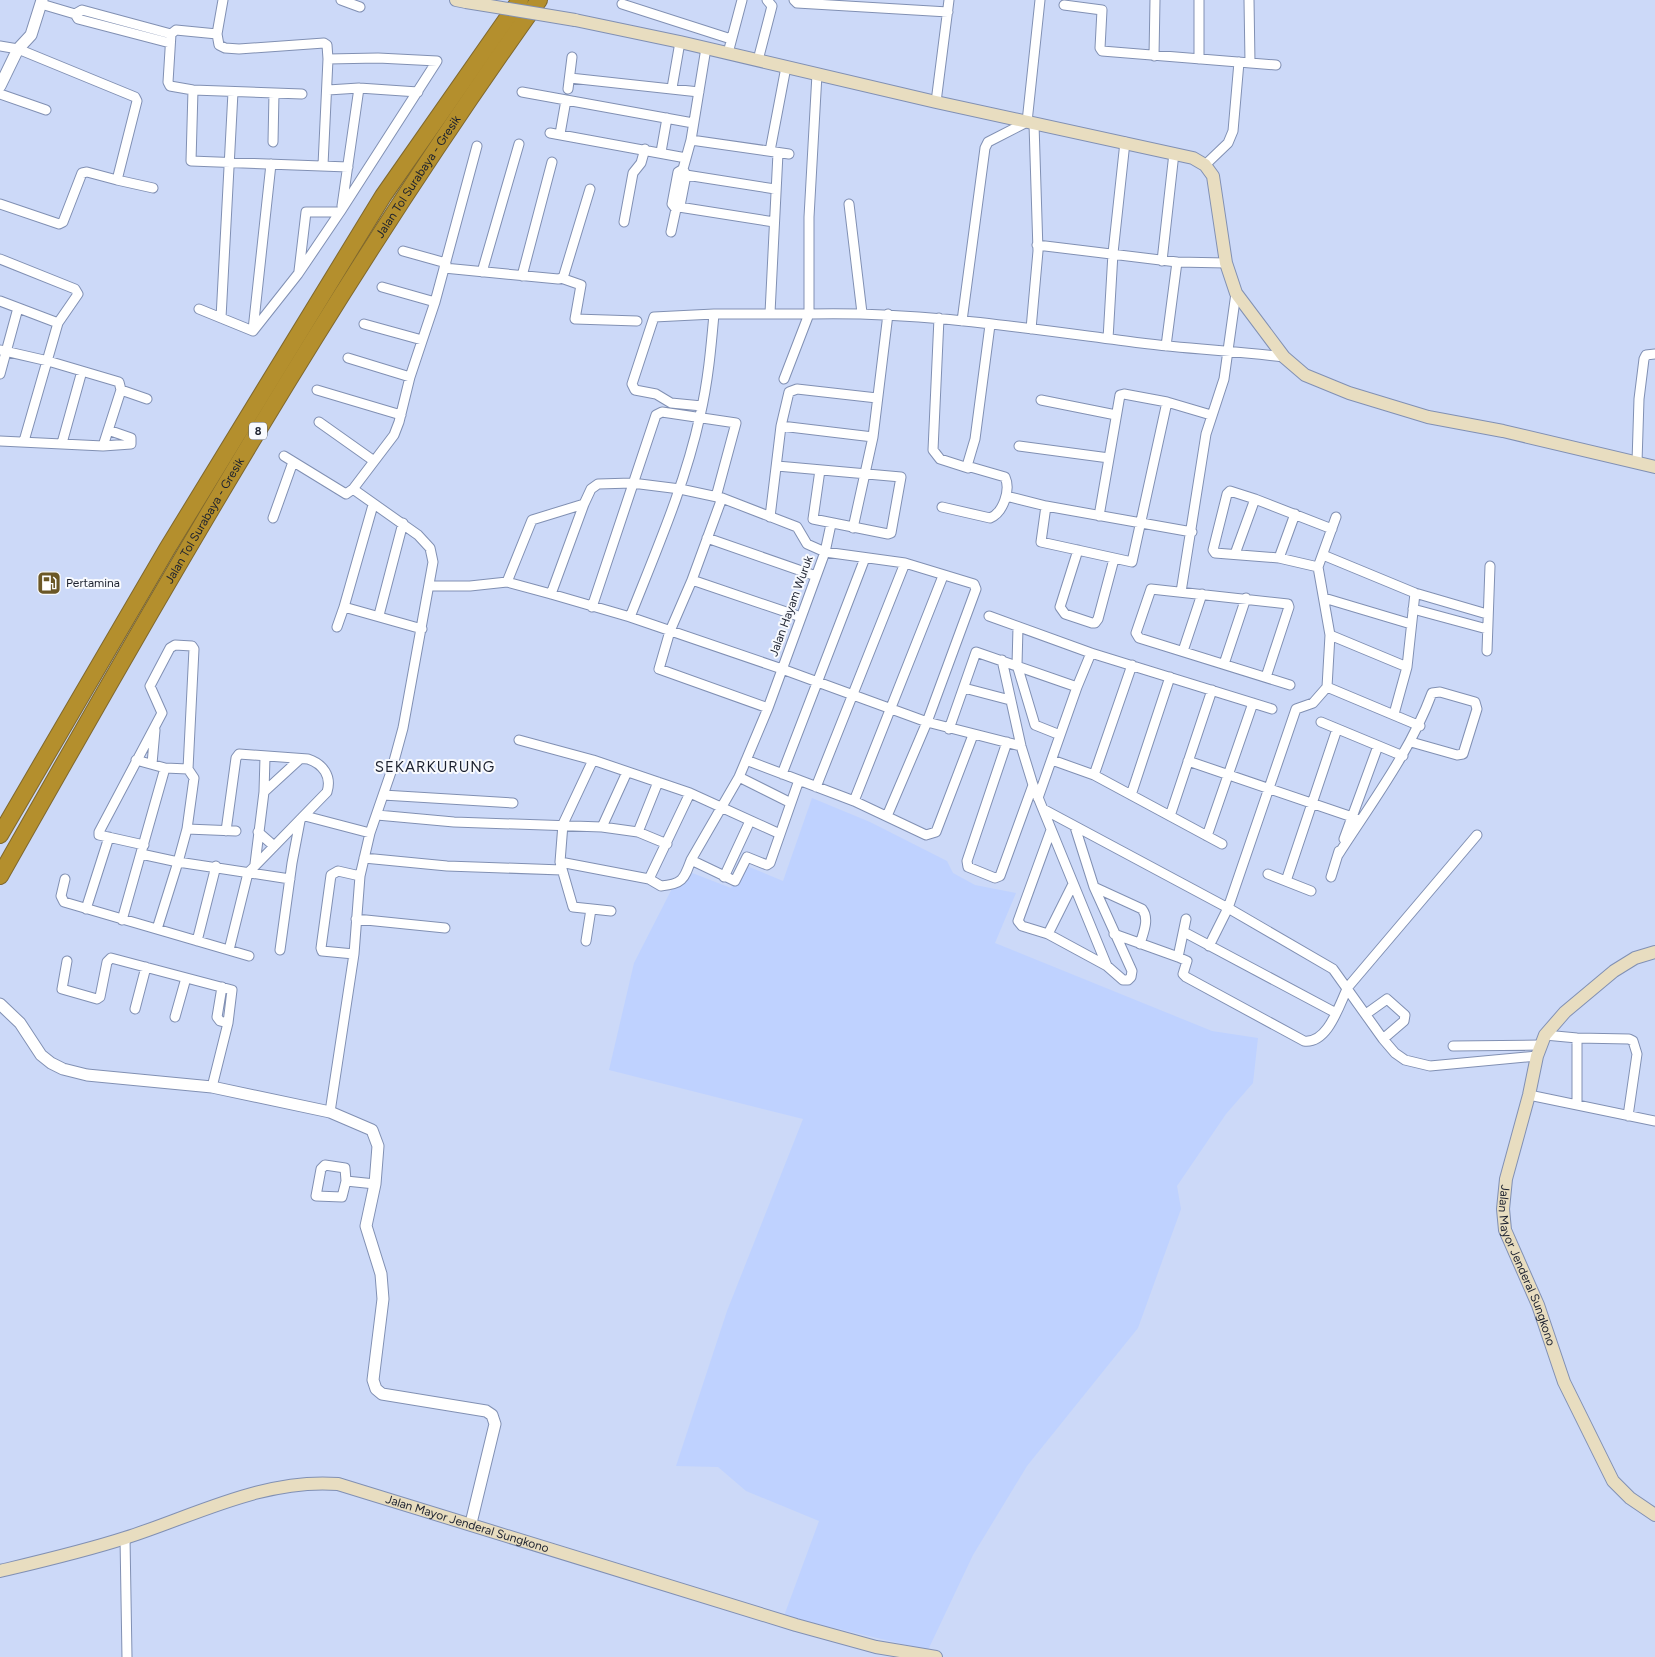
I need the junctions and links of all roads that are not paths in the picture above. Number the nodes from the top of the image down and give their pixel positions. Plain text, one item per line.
1 (223, 0) edge
2 (341, 0) edge
3 (520, 0) edge
4 (539, 0) edge
5 (742, 0) edge
6 (767, 0) edge
7 (794, 0) edge
8 (949, 0) edge
9 (1040, 0) edge
10 (1155, 0) edge
11 (1199, 0) edge
12 (1249, 0) edge
13 (461, 1) edge
14 (42, 2) edge
15 (861, 3) edge
16 (622, 4) dead end
17 (901, 4) edge
18 (1064, 5) dead end
19 (360, 7) dead end
20 (948, 12) junction
21 (217, 34) junction
22 (171, 39) junction
23 (732, 39) junction
24 (680, 42) junction
25 (0, 46) edge
26 (706, 48) junction
27 (18, 49) junction
28 (728, 53) junction
29 (1154, 56) junction
30 (572, 57) dead end
31 (328, 59) junction
32 (1199, 59) junction
33 (758, 60) junction
34 (1239, 62) junction
35 (1250, 62) junction
36 (1276, 65) dead end
37 (786, 67) junction
38 (817, 74) junction
39 (570, 78) junction
40 (0, 86) edge
41 (359, 88) junction
42 (672, 88) junction
43 (568, 89) dead end
44 (193, 90) junction
45 (328, 90) junction
46 (233, 92) junction
47 (418, 92) junction
48 (522, 92) dead end
49 (698, 92) junction
50 (274, 93) junction
51 (0, 94) edge
52 (302, 94) dead end
53 (566, 100) junction
54 (936, 102) junction
55 (46, 110) dead end
56 (667, 118) junction
57 (693, 123) junction
58 (1030, 123) junction
59 (550, 133) dead end
60 (560, 134) junction
61 (691, 140) junction
62 (273, 142) dead end
63 (1125, 142) junction
64 (519, 144) dead end
65 (477, 146) dead end
66 (645, 149) junction
67 (661, 152) junction
68 (774, 152) junction
69 (1174, 153) junction
70 (789, 154) dead end
71 (686, 158) junction
72 (230, 162) junction
73 (552, 162) dead end
74 (271, 164) junction
75 (323, 165) junction
76 (1205, 165) junction
77 (348, 168) junction
78 (684, 172) junction
79 (117, 180) junction
80 (153, 188) dead end
81 (590, 189) dead end
82 (775, 189) junction
83 (0, 204) edge
84 (850, 204) dead end
85 (677, 208) junction
86 (341, 211) junction
87 (624, 222) dead end
88 (774, 222) junction
89 (671, 232) dead end
90 (1037, 245) junction
91 (403, 251) dead end
92 (1113, 253) junction
93 (0, 259) edge
94 (1162, 261) junction
95 (1177, 262) junction
96 (1226, 263) junction
97 (445, 265) junction
98 (482, 272) junction
99 (298, 274) junction
100 (522, 276) junction
101 (561, 278) junction
102 (382, 287) dead end
103 (1236, 293) junction
104 (0, 301) edge
105 (435, 302) junction
106 (18, 308) junction
107 (199, 309) dead end
108 (770, 313) junction
109 (862, 313) junction
110 (714, 314) junction
111 (809, 314) junction
112 (888, 314) junction
113 (221, 318) junction
114 (939, 318) junction
115 (637, 321) dead end
116 (962, 321) junction
117 (58, 323) junction
118 (364, 324) dead end
119 (990, 325) junction
120 (1031, 329) junction
121 (253, 331) junction
122 (1108, 339) junction
123 (422, 340) junction
124 (1166, 346) junction
125 (4, 350) edge
126 (1228, 352) junction
127 (1655, 354) edge
128 (1284, 357) junction
129 (348, 358) dead end
130 (48, 361) junction
131 (82, 370) junction
132 (0, 373) edge
133 (410, 377) junction
134 (784, 379) dead end
135 (121, 390) junction
136 (317, 390) dead end
137 (877, 398) junction
138 (147, 400) dead end
139 (1041, 400) dead end
140 (1167, 402) junction
141 (702, 406) junction
142 (401, 415) junction
143 (1116, 415) junction
144 (1211, 415) junction
145 (700, 416) junction
146 (319, 422) dead end
147 (781, 426) junction
148 (108, 430) junction
149 (873, 437) junction
150 (0, 441) edge
151 (24, 441) junction
152 (62, 443) junction
153 (103, 446) junction
154 (1020, 446) dead end
155 (284, 456) dead end
156 (1109, 458) junction
157 (374, 461) junction
158 (293, 462) junction
159 (1637, 462) junction
160 (777, 466) junction
161 (1655, 467) edge
162 (968, 468) junction
163 (820, 470) junction
164 (864, 474) junction
165 (632, 483) junction
166 (680, 488) junction
167 (353, 489) junction
168 (1006, 496) junction
169 (719, 498) junction
170 (1255, 499) junction
171 (584, 504) junction
172 (373, 505) junction
173 (1046, 506) junction
174 (942, 507) dead end
175 (1295, 514) junction
176 (1099, 516) junction
177 (770, 517) junction
178 (1336, 517) dead end
179 (273, 518) dead end
180 (1142, 522) junction
181 (403, 523) junction
182 (831, 524) junction
183 (853, 528) junction
184 (1332, 529) junction
185 (1192, 532) junction
186 (707, 538) junction
187 (1078, 550) junction
188 (824, 552) junction
189 (1235, 554) junction
190 (1323, 555) junction
191 (865, 558) junction
192 (1279, 558) junction
193 (1114, 559) junction
194 (905, 564) junction
195 (1490, 566) dead end
196 (1318, 567) junction
197 (816, 576) junction
198 (943, 576) junction
199 (692, 580) junction
200 (507, 582) junction
201 (430, 586) junction
202 (1182, 592) junction
203 (1415, 593) junction
204 (551, 594) junction
205 (1202, 594) junction
206 (1246, 598) junction
207 (1324, 598) junction
208 (344, 607) junction
209 (592, 607) junction
210 (1413, 609) junction
211 (1487, 614) junction
212 (379, 615) junction
213 (988, 616) dead end
214 (630, 617) junction
215 (801, 618) junction
216 (1411, 624) junction
217 (337, 627) dead end
218 (1018, 627) junction
219 (422, 629) junction
220 (1486, 629) junction
221 (670, 631) junction
222 (1330, 634) junction
223 (1183, 651) junction
224 (1487, 651) dead end
225 (1092, 653) junction
226 (1002, 660) junction
227 (1224, 664) junction
228 (1017, 665) junction
229 (1132, 665) junction
230 (1406, 667) junction
231 (782, 668) junction
232 (1170, 677) junction
233 (1266, 677) junction
234 (819, 682) junction
235 (1290, 685) dead end
236 (1077, 687) junction
237 (1327, 687) junction
238 (964, 688) junction
239 (1212, 690) junction
240 (854, 696) junction
241 (1010, 700) junction
242 (1253, 703) junction
243 (768, 708) junction
244 (1272, 709) dead end
245 (892, 710) junction
246 (1394, 714) junction
247 (928, 722) junction
248 (1321, 722) dead end
249 (156, 726) junction
250 (1420, 726) junction
251 (949, 729) junction
252 (1337, 729) junction
253 (973, 735) junction
254 (1060, 736) junction
255 (519, 740) dead end
256 (1007, 742) junction
257 (1411, 742) junction
258 (1021, 746) junction
259 (1378, 746) junction
260 (1402, 756) junction
261 (265, 757) junction
262 (300, 759) junction
263 (136, 760) junction
264 (593, 760) junction
265 (746, 760) junction
266 (1052, 760) junction
267 (1188, 761) junction
268 (152, 764) junction
269 (165, 768) junction
270 (188, 769) junction
271 (627, 772) junction
272 (782, 774) junction
273 (1094, 775) junction
274 (1228, 775) junction
275 (739, 777) junction
276 (798, 780) junction
277 (658, 782) junction
278 (1033, 785) junction
279 (816, 787) junction
280 (1270, 789) junction
281 (264, 792) junction
282 (690, 793) junction
283 (384, 795) junction
284 (1131, 795) junction
285 (1038, 798) junction
286 (854, 801) junction
287 (791, 802) junction
288 (513, 803) dead end
289 (1312, 803) junction
290 (721, 808) junction
291 (1043, 810) junction
292 (377, 815) junction
293 (887, 816) junction
294 (1170, 816) junction
295 (303, 818) junction
296 (1356, 818) junction
297 (750, 821) junction
298 (563, 824) junction
299 (602, 827) junction
300 (1075, 827) junction
301 (187, 829) junction
302 (1051, 830) junction
303 (226, 831) junction
304 (236, 831) dead end
305 (258, 832) junction
306 (370, 832) junction
307 (638, 832) junction
308 (780, 834) junction
309 (0, 835) edge
310 (1477, 835) dead end
311 (1207, 836) junction
312 (109, 837) junction
313 (667, 844) junction
314 (1222, 844) dead end
315 (274, 846) junction
316 (143, 849) junction
317 (364, 858) junction
318 (691, 860) junction
319 (178, 862) junction
320 (255, 864) junction
321 (216, 866) junction
322 (561, 866) junction
323 (248, 873) junction
324 (1268, 874) dead end
325 (0, 876) edge
326 (360, 876) junction
327 (724, 877) junction
328 (1331, 877) dead end
329 (65, 879) dead end
330 (290, 879) junction
331 (650, 879) junction
332 (1286, 881) junction
333 (1073, 884) junction
334 (1094, 887) junction
335 (1311, 891) dead end
336 (86, 908) junction
337 (1228, 908) junction
338 (591, 909) junction
339 (610, 911) dead end
340 (356, 919) junction
341 (1186, 919) dead end
342 (122, 920) junction
343 (446, 928) dead end
344 (156, 929) junction
345 (1184, 932) junction
346 (1048, 934) junction
347 (1114, 934) junction
348 (197, 941) junction
349 (586, 941) dead end
350 (1140, 944) junction
351 (1209, 946) junction
352 (229, 950) junction
353 (280, 950) dead end
354 (1655, 952) edge
355 (354, 954) junction
356 (249, 956) dead end
357 (1178, 957) junction
358 (67, 961) dead end
359 (1107, 966) junction
360 (146, 967) junction
361 (186, 978) junction
362 (1348, 987) junction
363 (0, 1004) edge
364 (134, 1009) dead end
365 (1336, 1014) junction
366 (1366, 1014) junction
367 (174, 1017) dead end
368 (1577, 1038) junction
369 (1383, 1039) junction
370 (1541, 1045) junction
371 (1453, 1046) dead end
372 (212, 1087) junction
373 (1529, 1094) junction
374 (1577, 1104) junction
375 (330, 1112) junction
376 (1628, 1116) junction
377 (1655, 1121) edge
378 (346, 1181) junction
379 (375, 1184) junction
380 (1655, 1516) edge
381 (471, 1523) junction
382 (125, 1538) junction
383 (0, 1571) edge
384 (126, 1657) edge
385 (936, 1657) edge

1 - 21 street
2 - 19 street
3 - 309 highway, Jalan Tol Surabaya - Gresik / 8
4 - 325 highway, Jalan Tol Surabaya - Gresik / 8
5 - 23 street
6 - 33 street
7 - 15 street
8 - 20 street
9 - 58 street
10 - 29 street
11 - 32 street
12 - 35 street
13 - 24 main road, bridge
14 - 22 street
14 - 27 street
15 - 17 street
16 - 23 street
17 - 20 street
18 - 29 street
20 - 54 street
21 - 22 street
21 - 31 street
22 - 44 street
23 - 28 street
24 - 26 main road
24 - 42 street
25 - 27 street
26 - 28 main road
26 - 49 street
27 - 40 street
27 - 79 street
28 - 33 main road
29 - 32 street
30 - 39 street
31 - 45 street
31 - 47 street
32 - 34 street
33 - 37 main road
34 - 35 street
34 - 76 street
35 - 36 street
37 - 38 main road
37 - 68 street
38 - 54 main road
38 - 111 street
39 - 42 street
39 - 43 street
41 - 45 street
41 - 47 street
41 - 77 street
42 - 49 street
44 - 46 street
44 - 72 street
45 - 75 street
46 - 50 street
46 - 72 street
47 - 86 street
48 - 53 street
49 - 57 street
50 - 52 street
50 - 62 street
51 - 55 street
53 - 56 street
53 - 60 street
54 - 58 main road
56 - 57 street
56 - 67 street
57 - 61 street
58 - 63 main road
58 - 90 street
58 - 116 street
59 - 60 street
60 - 66 street
61 - 68 street
61 - 71 street
63 - 69 main road
63 - 92 street
64 - 98 street
65 - 97 street
66 - 67 street
66 - 87 street
67 - 71 street
68 - 70 street
68 - 82 street
69 - 76 main road
69 - 94 street
71 - 78 street
72 - 74 street
72 - 113 street
73 - 100 street
74 - 75 street
74 - 121 street
75 - 77 street
76 - 96 main road
77 - 86 street
78 - 82 street
78 - 85 street
79 - 80 street
79 - 83 street
81 - 101 street
82 - 88 street
84 - 109 street
85 - 88 street
85 - 89 street
86 - 99 street
86 - 99 street
88 - 108 street
90 - 92 street
90 - 120 street
91 - 97 street
92 - 94 street
92 - 122 street
93 - 117 street
94 - 95 street
95 - 96 street
95 - 124 street
96 - 103 main road
97 - 98 street
97 - 105 street
98 - 100 street
99 - 121 street
100 - 101 street
101 - 115 street
102 - 105 street
103 - 126 street
103 - 128 main road
104 - 106 street
105 - 123 street
106 - 117 street
106 - 125 street
107 - 113 street
108 - 110 street
108 - 111 street
109 - 111 street
109 - 112 street
110 - 141 street
110 - 141 street
111 - 134 street
112 - 114 street
112 - 137 street
113 - 121 street
114 - 116 street
114 - 162 street
116 - 119 street
117 - 130 street
118 - 123 street
119 - 120 street
119 - 162 street
120 - 122 street
122 - 124 street
123 - 133 street
124 - 126 street
125 - 130 street
125 - 132 street
126 - 128 street
126 - 144 street
127 - 159 street
128 - 159 main road
129 - 133 street
130 - 131 street
130 - 151 street
131 - 135 street
131 - 152 street
133 - 142 street
135 - 138 street
135 - 148 street
136 - 142 street
137 - 147 street
137 - 149 street
139 - 143 street
140 - 143 street
140 - 144 street
140 - 180 street
141 - 145 street
142 - 157 street
143 - 156 street
144 - 185 street
145 - 165 street
145 - 166 street
145 - 169 street
146 - 157 street
147 - 149 street
147 - 160 street
148 - 153 street
148 - 153 street
149 - 164 street
150 - 151 street
151 - 152 street
152 - 153 street
154 - 156 street
155 - 158 street
156 - 176 street
157 - 167 street
158 - 167 street
158 - 179 street
159 - 161 main road
160 - 163 street
160 - 177 street
162 - 168 street
163 - 164 street
163 - 182 street
164 - 183 street
164 - 183 street
165 - 166 street
165 - 171 street
165 - 209 street
166 - 169 street
166 - 214 street
167 - 172 street
168 - 173 street
168 - 174 street
169 - 177 street
169 - 186 street
170 - 175 street
170 - 189 street
170 - 189 street
171 - 200 street
171 - 204 street
172 - 181 street
172 - 208 street
173 - 176 street
173 - 187 street
175 - 184 street
175 - 192 street
176 - 180 street
177 - 188 street
178 - 184 street
180 - 185 street
180 - 193 street
181 - 201 street
181 - 212 street
182 - 183 street
182 - 188 street, Jalan Hayam Wuruk
184 - 190 street
185 - 202 street
186 - 197 street
186 - 199 street
187 - 193 street
187 - 193 street
188 - 191 street
188 - 197 street, Jalan Hayam Wuruk
189 - 192 street
190 - 196 street
190 - 203 street
191 - 194 street
191 - 234 street
192 - 196 street
194 - 198 street
194 - 240 street
195 - 211 street
196 - 207 street
197 - 215 street, Jalan Hayam Wuruk
198 - 245 street
198 - 247 street
199 - 215 street
199 - 221 street
200 - 201 street
200 - 204 street
201 - 219 street
202 - 205 street
202 - 223 street
203 - 210 street
203 - 211 street
204 - 209 street
205 - 206 street
205 - 223 street
206 - 227 street
206 - 233 street
207 - 216 street
207 - 222 street
208 - 212 street
208 - 217 street
209 - 214 street
210 - 216 street
210 - 220 street
211 - 220 street
212 - 219 street
213 - 218 street
214 - 221 street
215 - 231 street, Jalan Hayam Wuruk
216 - 230 street
218 - 225 street
218 - 228 street
219 - 283 street
220 - 224 street
221 - 231 street
221 - 243 street
222 - 230 street
222 - 237 street
223 - 227 street
225 - 229 street
225 - 236 street
226 - 228 street
226 - 238 street
226 - 241 street
227 - 233 street
228 - 236 street
228 - 254 street
229 - 232 street
229 - 273 street
230 - 246 street
231 - 234 street
231 - 243 street, Jalan Hayam Wuruk
232 - 239 street
232 - 284 street
233 - 235 street
234 - 240 street
234 - 272 street
236 - 254 street
237 - 246 street
237 - 280 street
238 - 241 street
238 - 251 street
239 - 242 street
239 - 267 street
240 - 245 street
240 - 279 street
241 - 258 street
242 - 244 street
242 - 274 street
243 - 265 street, Jalan Hayam Wuruk
245 - 247 street
245 - 286 street
246 - 250 street
247 - 251 street
247 - 293 street
248 - 252 street
249 - 263 street
249 - 268 street
249 - 270 street
250 - 257 street
250 - 257 street
251 - 253 street
252 - 259 street
252 - 289 street
253 - 256 street
253 - 293 street
254 - 266 street
255 - 264 street
256 - 258 street
256 - 278 street
257 - 260 street
258 - 278 street
259 - 260 street
259 - 296 street
260 - 296 street
261 - 262 street
261 - 281 street
261 - 303 street
262 - 281 street
262 - 295 street
263 - 268 street
263 - 312 street
264 - 271 street
264 - 298 street
265 - 272 street
265 - 275 street, Jalan Hayam Wuruk
266 - 273 street
266 - 285 street
267 - 274 street
267 - 294 street
268 - 269 street
269 - 270 street
269 - 316 street
270 - 301 street
271 - 277 street
271 - 299 street
272 - 276 street
273 - 284 street
274 - 280 street
274 - 311 street
275 - 287 street
275 - 290 street, Jalan Hayam Wuruk
276 - 279 street
276 - 287 street
277 - 282 street
277 - 307 street
278 - 285 street
279 - 286 street
280 - 289 street
280 - 337 street
281 - 305 street
282 - 290 street
282 - 313 street
283 - 288 street
283 - 292 street
284 - 294 street
285 - 291 street
286 - 293 street
287 - 308 street
289 - 296 street
289 - 332 street
290 - 297 street
290 - 318 street, Jalan Hayam Wuruk
291 - 300 street
291 - 302 street
292 - 298 street
292 - 306 street
294 - 311 street
295 - 306 street
295 - 315 street
295 - 330 street
296 - 328 street
297 - 308 street
297 - 327 street
298 - 299 street
298 - 322 street
299 - 307 street
300 - 334 street
300 - 337 street
301 - 303 street
301 - 319 street
302 - 333 street
302 - 346 street
303 - 304 street
305 - 315 street
305 - 320 street
306 - 317 street
307 - 313 street
308 - 327 street
310 - 362 street
311 - 314 street
312 - 316 street
312 - 336 street
313 - 331 street
315 - 320 street
316 - 319 street
316 - 342 street
317 - 322 street, Jalan Hayam Wuruk
317 - 326 street
318 - 327 street
318 - 331 street, Jalan Hayam Wuruk
319 - 321 street
319 - 344 street
320 - 323 street
321 - 323 street
321 - 348 street
322 - 331 street, Jalan Hayam Wuruk
322 - 338 street
323 - 330 street
323 - 352 street
324 - 332 street
326 - 340 street
326 - 355 street
329 - 336 street
330 - 353 street
332 - 335 street
333 - 346 street
333 - 359 street
334 - 347 street
334 - 350 street
336 - 342 street
337 - 351 street
337 - 362 street
338 - 339 street
338 - 349 street
340 - 343 street
340 - 355 street
341 - 345 street
342 - 344 street
344 - 348 street
345 - 351 street
345 - 357 street
346 - 359 street
347 - 350 street
347 - 359 street
348 - 352 street
350 - 357 street
351 - 365 street
352 - 356 street
354 - 370 main road, Jalan Mayor Jenderal Sungkono
355 - 375 street
357 - 365 street
358 - 360 street
360 - 361 street
360 - 364 street
361 - 367 street
361 - 372 street
362 - 365 street
362 - 366 street
363 - 372 street
366 - 369 street
366 - 369 street
368 - 370 street
368 - 374 street
368 - 376 street
369 - 370 street
370 - 371 street
370 - 373 main road, Jalan Mayor Jenderal Sungkono
372 - 375 street
373 - 374 street
373 - 380 main road, Jalan Mayor Jenderal Sungkono
374 - 376 street
375 - 379 street
376 - 377 street
378 - 378 street
378 - 379 street
379 - 381 street
381 - 382 main road, Jalan Mayor Jenderal Sungkono
381 - 385 main road, Jalan Mayor Jenderal Sungkono
382 - 383 main road, Jalan Mayor Jenderal Sungkono
382 - 384 street

